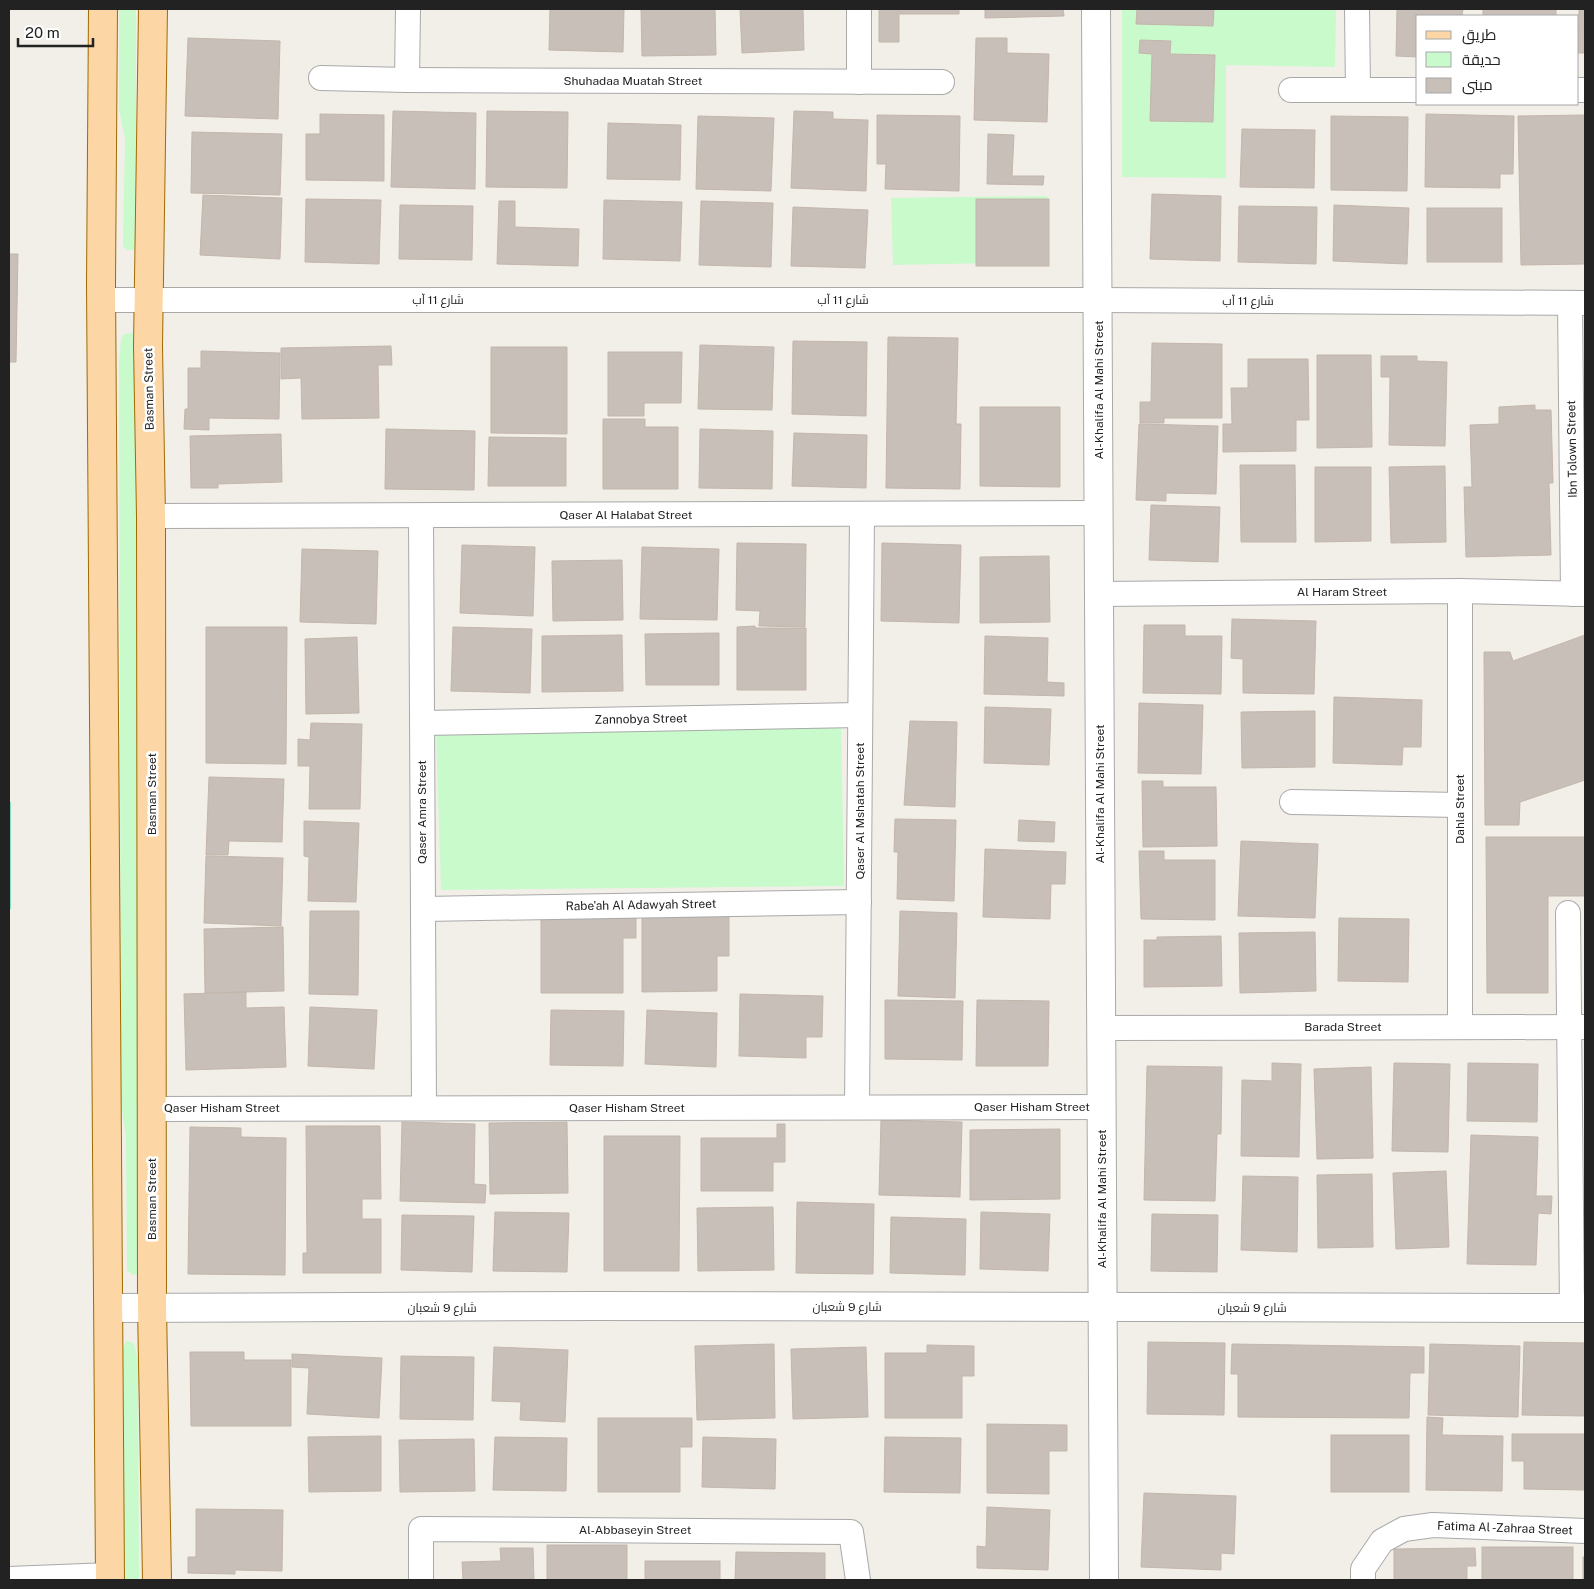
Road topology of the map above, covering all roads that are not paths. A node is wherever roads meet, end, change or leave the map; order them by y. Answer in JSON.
{"nodes":[{"id":1,"x":103,"y":9,"type":"edge"},
{"id":2,"x":153,"y":9,"type":"edge"},
{"id":3,"x":408,"y":9,"type":"edge"},
{"id":4,"x":859,"y":9,"type":"edge"},
{"id":5,"x":1096,"y":9,"type":"edge"},
{"id":6,"x":1357,"y":9,"type":"edge"},
{"id":7,"x":321,"y":78,"type":"dead end"},
{"id":8,"x":407,"y":80,"type":"junction"},
{"id":9,"x":859,"y":82,"type":"junction"},
{"id":10,"x":942,"y":82,"type":"dead end"},
{"id":11,"x":1291,"y":90,"type":"dead end"},
{"id":12,"x":1358,"y":90,"type":"junction"},
{"id":13,"x":1416,"y":90,"type":"edge"},
{"id":14,"x":102,"y":300,"type":"junction"},
{"id":15,"x":149,"y":300,"type":"junction"},
{"id":16,"x":1098,"y":300,"type":"junction"},
{"id":17,"x":1578,"y":303,"type":"edge"},
{"id":18,"x":862,"y":514,"type":"junction"},
{"id":19,"x":1100,"y":514,"type":"junction"},
{"id":20,"x":151,"y":516,"type":"junction"},
{"id":21,"x":421,"y":516,"type":"junction"},
{"id":22,"x":1460,"y":591,"type":"junction"},
{"id":23,"x":1099,"y":594,"type":"junction"},
{"id":24,"x":1579,"y":594,"type":"edge"},
{"id":25,"x":860,"y":715,"type":"junction"},
{"id":26,"x":422,"y":723,"type":"junction"},
{"id":27,"x":1292,"y":802,"type":"dead end"},
{"id":28,"x":1460,"y":805,"type":"junction"},
{"id":29,"x":859,"y":902,"type":"junction"},
{"id":30,"x":423,"y":908,"type":"junction"},
{"id":31,"x":1568,"y":914,"type":"dead end"},
{"id":32,"x":1460,"y":1027,"type":"junction"},
{"id":33,"x":1577,"y":1027,"type":"edge"},
{"id":34,"x":1101,"y":1028,"type":"junction"},
{"id":35,"x":1102,"y":1107,"type":"junction"},
{"id":36,"x":424,"y":1108,"type":"junction"},
{"id":37,"x":857,"y":1108,"type":"junction"},
{"id":38,"x":152,"y":1109,"type":"junction"},
{"id":39,"x":152,"y":1307,"type":"junction"},
{"id":40,"x":109,"y":1308,"type":"junction"},
{"id":41,"x":1102,"y":1308,"type":"junction"},
{"id":42,"x":1579,"y":1308,"type":"edge"},
{"id":43,"x":1585,"y":1531,"type":"edge"},
{"id":44,"x":110,"y":1578,"type":"edge"},
{"id":45,"x":9,"y":1579,"type":"edge"},
{"id":46,"x":157,"y":1580,"type":"edge"},
{"id":47,"x":421,"y":1580,"type":"edge"},
{"id":48,"x":858,"y":1580,"type":"edge"},
{"id":49,"x":1104,"y":1580,"type":"edge"},
{"id":50,"x":1363,"y":1580,"type":"edge"}],
"edges":[{"from":1,"to":14,"type":"main road"},
{"from":2,"to":15,"type":"main road","name":"Basman Street"},
{"from":3,"to":8,"type":"street"},
{"from":4,"to":9,"type":"street"},
{"from":5,"to":16,"type":"street","name":"Al-Khalifa Al Mahi Street"},
{"from":6,"to":12,"type":"street"},
{"from":7,"to":8,"type":"street","name":"Shuhadaa Muatah Street"},
{"from":8,"to":9,"type":"street","name":"Shuhadaa Muatah Street"},
{"from":9,"to":10,"type":"street","name":"Shuhadaa Muatah Street"},
{"from":11,"to":12,"type":"street"},
{"from":12,"to":13,"type":"street"},
{"from":14,"to":15,"type":"street","name":"شارع 11 آب"},
{"from":14,"to":40,"type":"main road"},
{"from":15,"to":16,"type":"street","name":"شارع 11 آب"},
{"from":15,"to":20,"type":"main road","name":"Basman Street"},
{"from":16,"to":17,"type":"street","name":"شارع 11 آب"},
{"from":16,"to":19,"type":"street","name":"Al-Khalifa Al Mahi Street"},
{"from":17,"to":24,"type":"street","name":"Ibn Tolown Street"},
{"from":18,"to":19,"type":"street","name":"Qaser Al Halabat Street"},
{"from":18,"to":21,"type":"street","name":"Qaser Al Halabat Street"},
{"from":18,"to":25,"type":"street","name":"Qaser Al Mshatah Street"},
{"from":19,"to":23,"type":"street","name":"Al-Khalifa Al Mahi Street"},
{"from":20,"to":21,"type":"street","name":"Qaser Al Halabat Street"},
{"from":20,"to":38,"type":"main road","name":"Basman Street"},
{"from":21,"to":26,"type":"street","name":"Qaser Amra Street"},
{"from":22,"to":23,"type":"street","name":"Al Haram Street"},
{"from":22,"to":24,"type":"street","name":"Al Haram Street"},
{"from":22,"to":28,"type":"street","name":"Dahla Street"},
{"from":23,"to":34,"type":"street","name":"Al-Khalifa Al Mahi Street"},
{"from":25,"to":26,"type":"street","name":"Zannobya Street"},
{"from":25,"to":29,"type":"street","name":"Qaser Al Mshatah Street"},
{"from":26,"to":30,"type":"street","name":"Qaser Amra Street"},
{"from":27,"to":28,"type":"street"},
{"from":28,"to":32,"type":"street","name":"Dahla Street"},
{"from":29,"to":30,"type":"street","name":"Rabe'ah Al Adawyah Street"},
{"from":29,"to":37,"type":"street","name":"Qaser Al Mshatah Street"},
{"from":30,"to":36,"type":"street","name":"Qaser Amra Street"},
{"from":31,"to":33,"type":"street"},
{"from":32,"to":33,"type":"street","name":"Barada Street"},
{"from":32,"to":34,"type":"street","name":"Barada Street"},
{"from":33,"to":42,"type":"street"},
{"from":34,"to":35,"type":"street","name":"Al-Khalifa Al Mahi Street"},
{"from":35,"to":37,"type":"street","name":"Qaser Hisham Street"},
{"from":35,"to":41,"type":"street","name":"Al-Khalifa Al Mahi Street"},
{"from":36,"to":37,"type":"street","name":"Qaser Hisham Street"},
{"from":36,"to":38,"type":"street","name":"Qaser Hisham Street"},
{"from":38,"to":39,"type":"main road","name":"Basman Street"},
{"from":39,"to":40,"type":"street","name":"شارع 9 شعبان"},
{"from":39,"to":41,"type":"street","name":"شارع 9 شعبان"},
{"from":39,"to":46,"type":"main road","name":"Basman Street"},
{"from":40,"to":44,"type":"main road"},
{"from":41,"to":42,"type":"street","name":"شارع 9 شعبان"},
{"from":41,"to":49,"type":"street","name":"Al-Khalifa Al Mahi Street"},
{"from":43,"to":50,"type":"street","name":"Fatima Al -Zahraa Street"},
{"from":44,"to":45,"type":"street"},
{"from":47,"to":48,"type":"street","name":"Al-Abbaseyin Street"}]}
